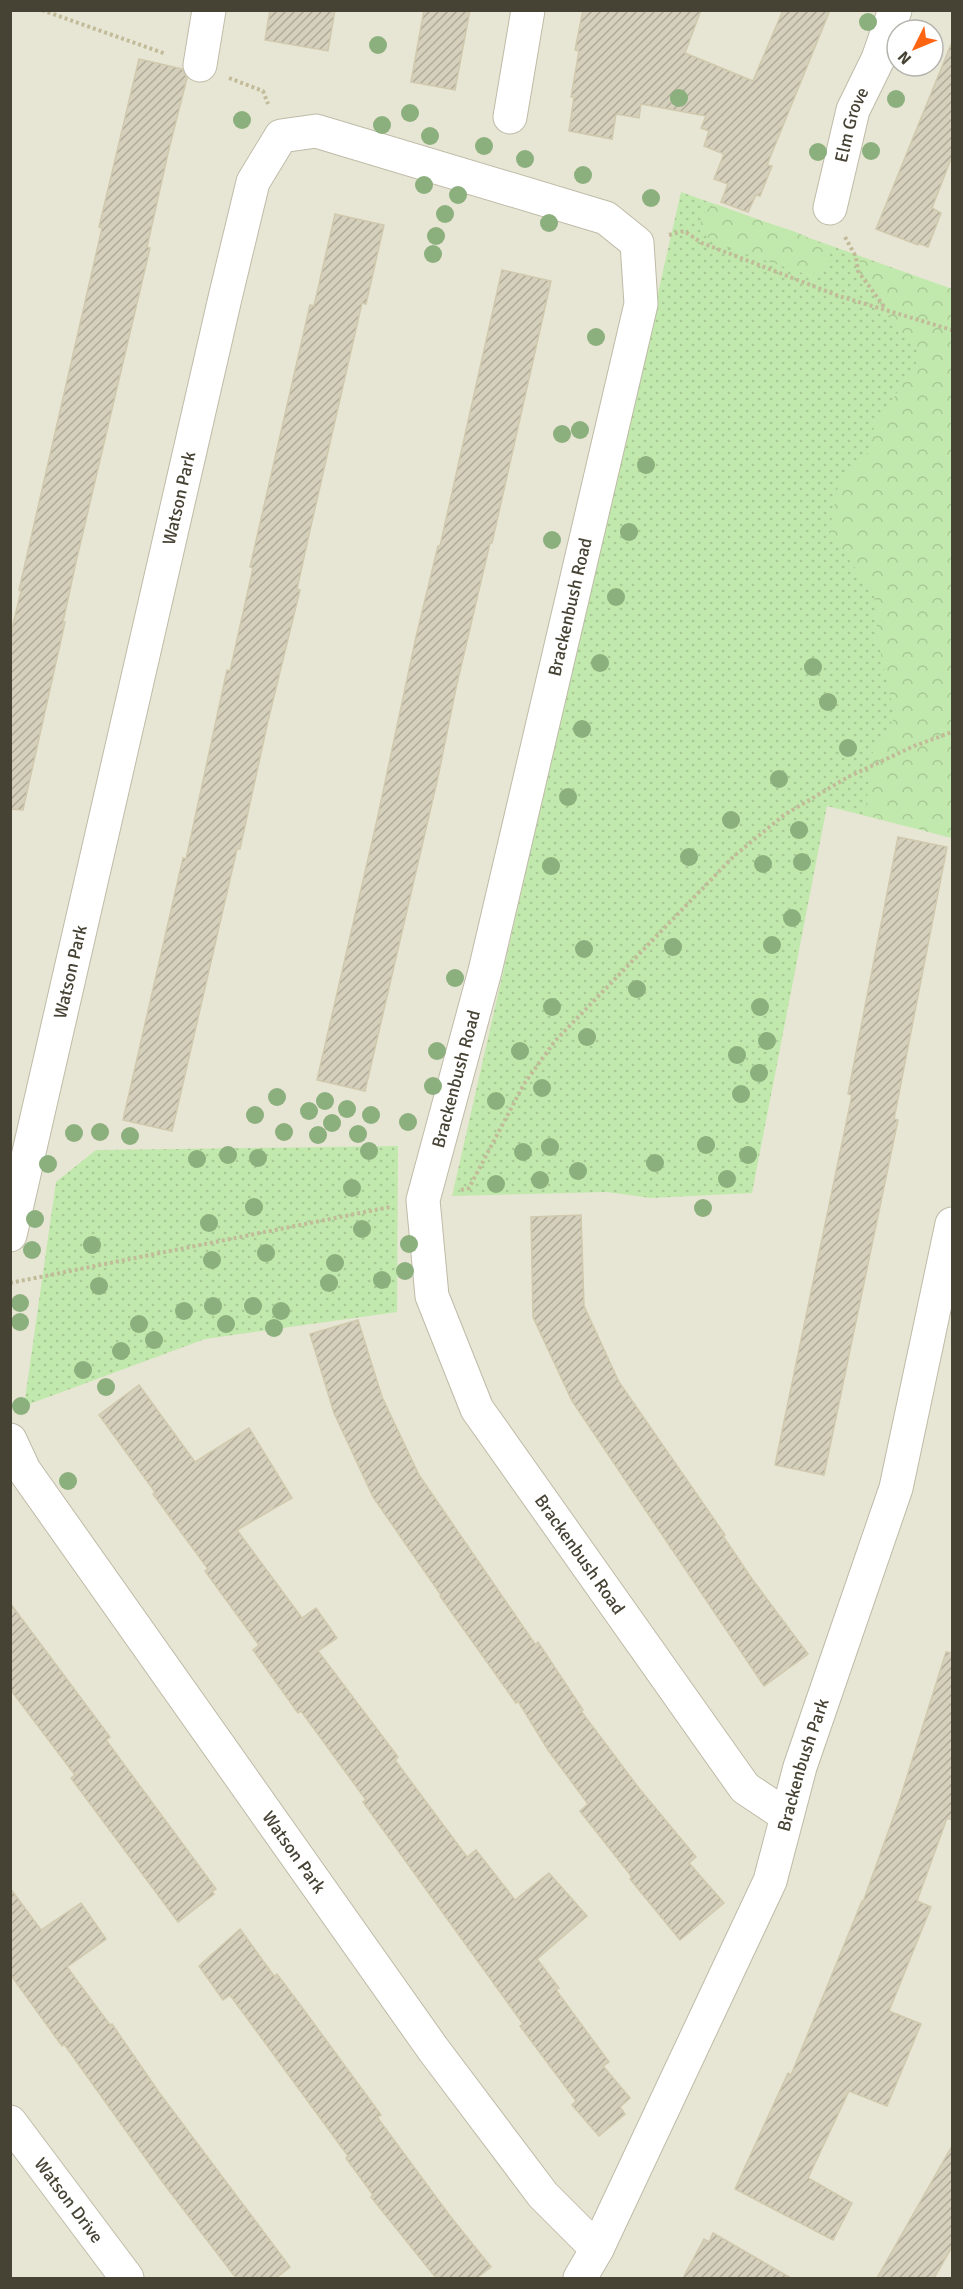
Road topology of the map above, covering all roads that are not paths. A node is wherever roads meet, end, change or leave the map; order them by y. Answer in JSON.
{"nodes":[{"id":1,"x":209,"y":10,"type":"edge"},
{"id":2,"x":528,"y":10,"type":"edge"},
{"id":3,"x":895,"y":10,"type":"edge"},
{"id":4,"x":200,"y":65,"type":"dead end"},
{"id":5,"x":510,"y":117,"type":"dead end"},
{"id":6,"x":830,"y":208,"type":"dead end"},
{"id":7,"x":637,"y":243,"type":"joint"},
{"id":8,"x":952,"y":1224,"type":"edge"},
{"id":9,"x":10,"y":1235,"type":"edge"},
{"id":10,"x":10,"y":1440,"type":"edge"},
{"id":11,"x":787,"y":1816,"type":"junction"},
{"id":12,"x":10,"y":2122,"type":"edge"},
{"id":13,"x":597,"y":2249,"type":"junction"},
{"id":14,"x":128,"y":2278,"type":"edge"},
{"id":15,"x":580,"y":2278,"type":"edge"}],
"edges":[{"from":1,"to":4,"type":"street"},
{"from":2,"to":5,"type":"street"},
{"from":3,"to":6,"type":"street","name":"Elm Grove"},
{"from":7,"to":9,"type":"street","name":"Watson Park"},
{"from":7,"to":11,"type":"street","name":"Brackenbush Road"},
{"from":8,"to":11,"type":"street","name":"Brackenbush Park"},
{"from":10,"to":13,"type":"street","name":"Watson Park"},
{"from":11,"to":13,"type":"street","name":"Brackenbush Park"},
{"from":12,"to":14,"type":"street","name":"Watson Drive"},
{"from":13,"to":15,"type":"street","name":"Brackenbush Park"}]}
